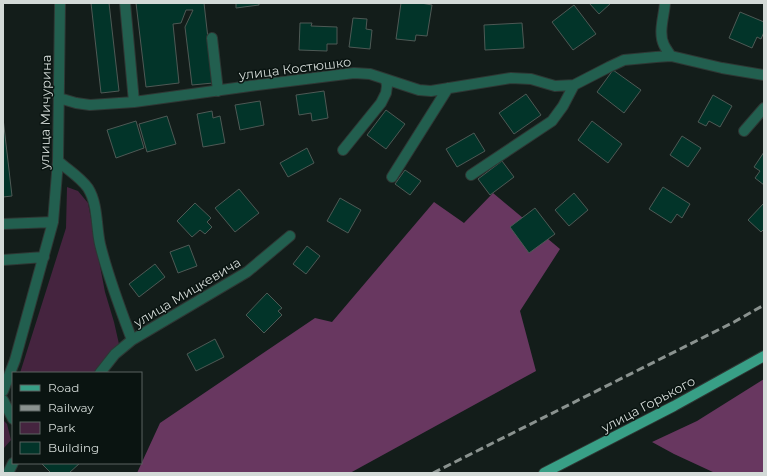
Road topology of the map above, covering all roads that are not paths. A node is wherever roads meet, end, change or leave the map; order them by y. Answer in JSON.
{"nodes":[{"id":1,"x":60,"y":3,"type":"edge"},
{"id":2,"x":125,"y":3,"type":"edge"},
{"id":3,"x":665,"y":3,"type":"edge"},
{"id":4,"x":212,"y":38,"type":"dead end"},
{"id":5,"x":671,"y":56,"type":"junction"},
{"id":6,"x":764,"y":75,"type":"edge"},
{"id":7,"x":386,"y":80,"type":"junction"},
{"id":8,"x":574,"y":85,"type":"junction"},
{"id":9,"x":448,"y":88,"type":"junction"},
{"id":10,"x":218,"y":91,"type":"junction"},
{"id":11,"x":59,"y":98,"type":"junction"},
{"id":12,"x":134,"y":102,"type":"junction"},
{"id":13,"x":764,"y":108,"type":"edge"},
{"id":14,"x":744,"y":131,"type":"dead end"},
{"id":15,"x":343,"y":150,"type":"dead end"},
{"id":16,"x":58,"y":161,"type":"junction"},
{"id":17,"x":471,"y":175,"type":"dead end"},
{"id":18,"x":392,"y":177,"type":"dead end"},
{"id":19,"x":53,"y":222,"type":"junction"},
{"id":20,"x":3,"y":224,"type":"edge"},
{"id":21,"x":290,"y":236,"type":"dead end"},
{"id":22,"x":44,"y":257,"type":"junction"},
{"id":23,"x":3,"y":260,"type":"edge"},
{"id":24,"x":132,"y":340,"type":"junction"},
{"id":25,"x":764,"y":356,"type":"edge"},
{"id":26,"x":101,"y":372,"type":"edge"},
{"id":27,"x":3,"y":391,"type":"edge"},
{"id":28,"x":3,"y":400,"type":"edge"},
{"id":29,"x":12,"y":417,"type":"edge"},
{"id":30,"x":12,"y":464,"type":"edge"},
{"id":31,"x":8,"y":473,"type":"edge"},
{"id":32,"x":544,"y":473,"type":"edge"}],
"edges":[{"from":1,"to":11,"type":"street","name":"улица Мичурина"},
{"from":2,"to":12,"type":"street"},
{"from":3,"to":5,"type":"street"},
{"from":4,"to":10,"type":"street"},
{"from":5,"to":6,"type":"street","name":"улица Костюшко"},
{"from":5,"to":8,"type":"street","name":"улица Костюшко"},
{"from":7,"to":9,"type":"street","name":"улица Костюшко"},
{"from":7,"to":10,"type":"street","name":"улица Костюшко"},
{"from":7,"to":15,"type":"street"},
{"from":8,"to":9,"type":"street","name":"улица Костюшко"},
{"from":8,"to":17,"type":"street"},
{"from":9,"to":18,"type":"street"},
{"from":10,"to":12,"type":"street","name":"улица Костюшко"},
{"from":11,"to":12,"type":"street","name":"улица Костюшко"},
{"from":11,"to":16,"type":"street","name":"улица Мичурина"},
{"from":13,"to":14,"type":"street"},
{"from":16,"to":19,"type":"street","name":"улица Мичурина"},
{"from":16,"to":24,"type":"street"},
{"from":19,"to":20,"type":"street"},
{"from":19,"to":22,"type":"street"},
{"from":21,"to":24,"type":"street","name":"улица Мицкевича"},
{"from":22,"to":23,"type":"street"},
{"from":22,"to":27,"type":"street"},
{"from":24,"to":26,"type":"street","name":"улица Мицкевича"},
{"from":25,"to":32,"type":"main road","name":"улица Горького"},
{"from":28,"to":29,"type":"street"},
{"from":30,"to":31,"type":"street"}]}
